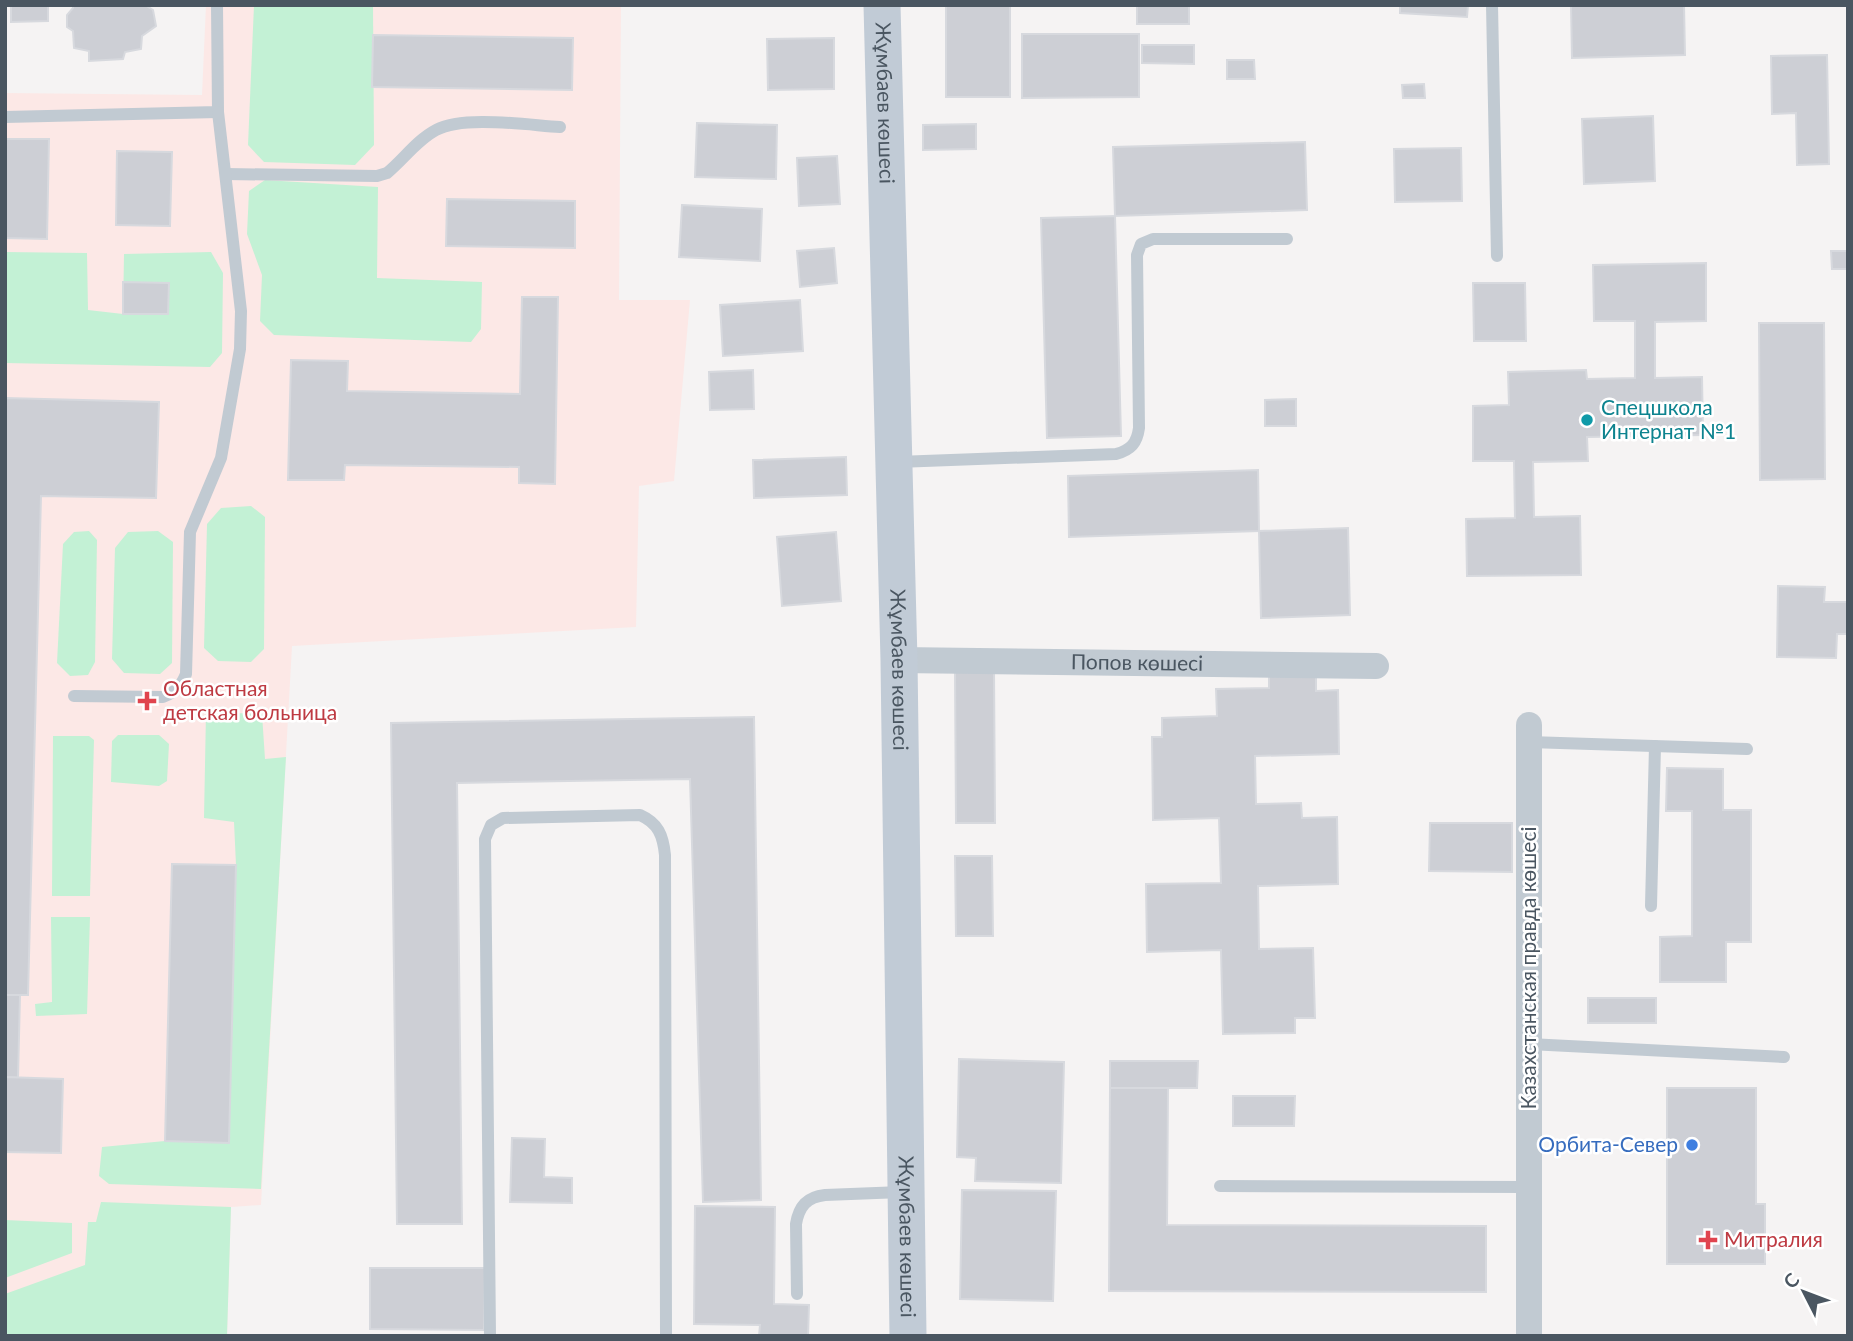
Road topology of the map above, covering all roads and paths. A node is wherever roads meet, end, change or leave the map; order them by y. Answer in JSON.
{"nodes":[{"id":1,"x":217,"y":5,"type":"edge"},
{"id":2,"x":882,"y":5,"type":"edge"},
{"id":3,"x":1492,"y":5,"type":"edge"},
{"id":4,"x":218,"y":112,"type":"junction"},
{"id":5,"x":5,"y":117,"type":"edge"},
{"id":6,"x":560,"y":127,"type":"dead end"},
{"id":7,"x":226,"y":174,"type":"junction"},
{"id":8,"x":1287,"y":239,"type":"dead end"},
{"id":9,"x":1497,"y":256,"type":"dead end"},
{"id":10,"x":894,"y":462,"type":"junction"},
{"id":11,"x":899,"y":660,"type":"junction"},
{"id":12,"x":1376,"y":666,"type":"dead end"},
{"id":13,"x":74,"y":696,"type":"dead end"},
{"id":14,"x":1529,"y":734,"type":"joint"},
{"id":15,"x":1655,"y":746,"type":"junction"},
{"id":16,"x":1747,"y":749,"type":"dead end"},
{"id":17,"x":1651,"y":906,"type":"dead end"},
{"id":18,"x":1529,"y":1044,"type":"junction"},
{"id":19,"x":1784,"y":1057,"type":"dead end"},
{"id":20,"x":1220,"y":1186,"type":"dead end"},
{"id":21,"x":1529,"y":1187,"type":"junction"},
{"id":22,"x":906,"y":1192,"type":"junction"},
{"id":23,"x":797,"y":1294,"type":"dead end"},
{"id":24,"x":490,"y":1336,"type":"edge"},
{"id":25,"x":666,"y":1336,"type":"edge"},
{"id":26,"x":908,"y":1336,"type":"edge"},
{"id":27,"x":1529,"y":1336,"type":"edge"}],
"edges":[{"from":1,"to":4,"type":"lane"},
{"from":2,"to":10,"type":"street","name":"Жұмбаев көшесі"},
{"from":3,"to":9,"type":"lane"},
{"from":4,"to":5,"type":"lane"},
{"from":4,"to":7,"type":"lane"},
{"from":6,"to":7,"type":"lane"},
{"from":7,"to":13,"type":"lane"},
{"from":8,"to":10,"type":"lane"},
{"from":10,"to":11,"type":"street","name":"Жұмбаев көшесі"},
{"from":11,"to":12,"type":"street","name":"Попов көшесі"},
{"from":11,"to":22,"type":"street","name":"Жұмбаев көшесі"},
{"from":14,"to":15,"type":"lane"},
{"from":14,"to":18,"type":"street","name":"Казахстанская правда көшесі"},
{"from":15,"to":16,"type":"lane"},
{"from":15,"to":17,"type":"lane"},
{"from":18,"to":19,"type":"lane"},
{"from":18,"to":21,"type":"street","name":"Казахстанская правда көшесі"},
{"from":20,"to":21,"type":"lane"},
{"from":21,"to":27,"type":"street","name":"Казахстанская правда көшесі"},
{"from":22,"to":23,"type":"lane"},
{"from":22,"to":26,"type":"street","name":"Жұмбаев көшесі"},
{"from":24,"to":25,"type":"lane"}]}
